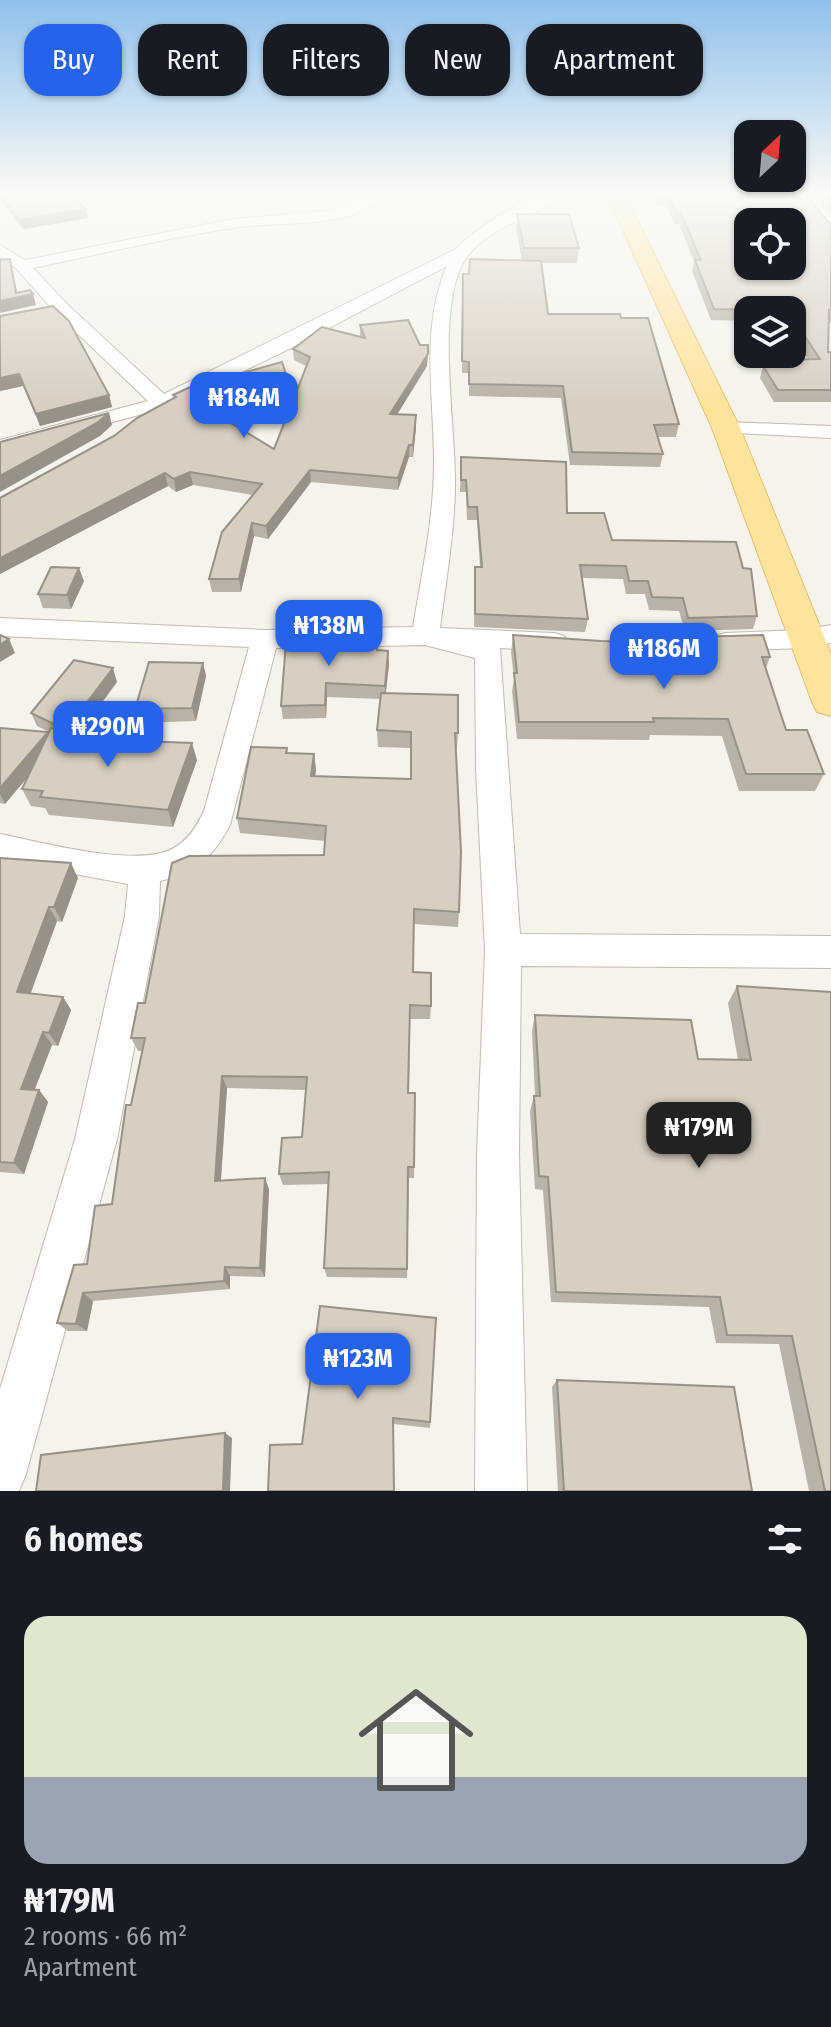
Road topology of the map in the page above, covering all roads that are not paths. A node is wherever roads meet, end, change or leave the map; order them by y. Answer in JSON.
{"nodes":[{"id":1,"x":22,"y":265,"type":"edge"},
{"id":2,"x":438,"y":265,"type":"edge"},
{"id":3,"x":456,"y":265,"type":"edge"},
{"id":4,"x":649,"y":265,"type":"edge"},
{"id":5,"x":154,"y":406,"type":"junction"},
{"id":6,"x":726,"y":428,"type":"junction"},
{"id":7,"x":831,"y":432,"type":"edge"},
{"id":8,"x":109,"y":442,"type":"edge"},
{"id":9,"x":0,"y":446,"type":"edge"},
{"id":10,"x":0,"y":627,"type":"edge"},
{"id":11,"x":425,"y":636,"type":"junction"},
{"id":12,"x":818,"y":637,"type":"edge"},
{"id":13,"x":265,"y":639,"type":"junction"},
{"id":14,"x":699,"y":642,"type":"edge"},
{"id":15,"x":577,"y":644,"type":"edge"},
{"id":16,"x":831,"y":702,"type":"edge"},
{"id":17,"x":0,"y":847,"type":"edge"},
{"id":18,"x":138,"y":870,"type":"junction"},
{"id":19,"x":503,"y":950,"type":"junction"},
{"id":20,"x":831,"y":952,"type":"edge"},
{"id":21,"x":0,"y":1474,"type":"edge"},
{"id":22,"x":501,"y":1491,"type":"edge"}],
"edges":[{"from":1,"to":5,"type":"street"},
{"from":2,"to":5,"type":"street"},
{"from":3,"to":11,"type":"street"},
{"from":4,"to":6,"type":"main road"},
{"from":5,"to":8,"type":"street"},
{"from":5,"to":9,"type":"street"},
{"from":6,"to":7,"type":"street"},
{"from":6,"to":12,"type":"main road"},
{"from":10,"to":13,"type":"street"},
{"from":11,"to":13,"type":"street"},
{"from":11,"to":15,"type":"street"},
{"from":11,"to":19,"type":"street"},
{"from":12,"to":14,"type":"street"},
{"from":12,"to":16,"type":"main road"},
{"from":13,"to":18,"type":"street"},
{"from":17,"to":18,"type":"street"},
{"from":18,"to":21,"type":"street"},
{"from":19,"to":20,"type":"street"},
{"from":19,"to":22,"type":"street"}]}
